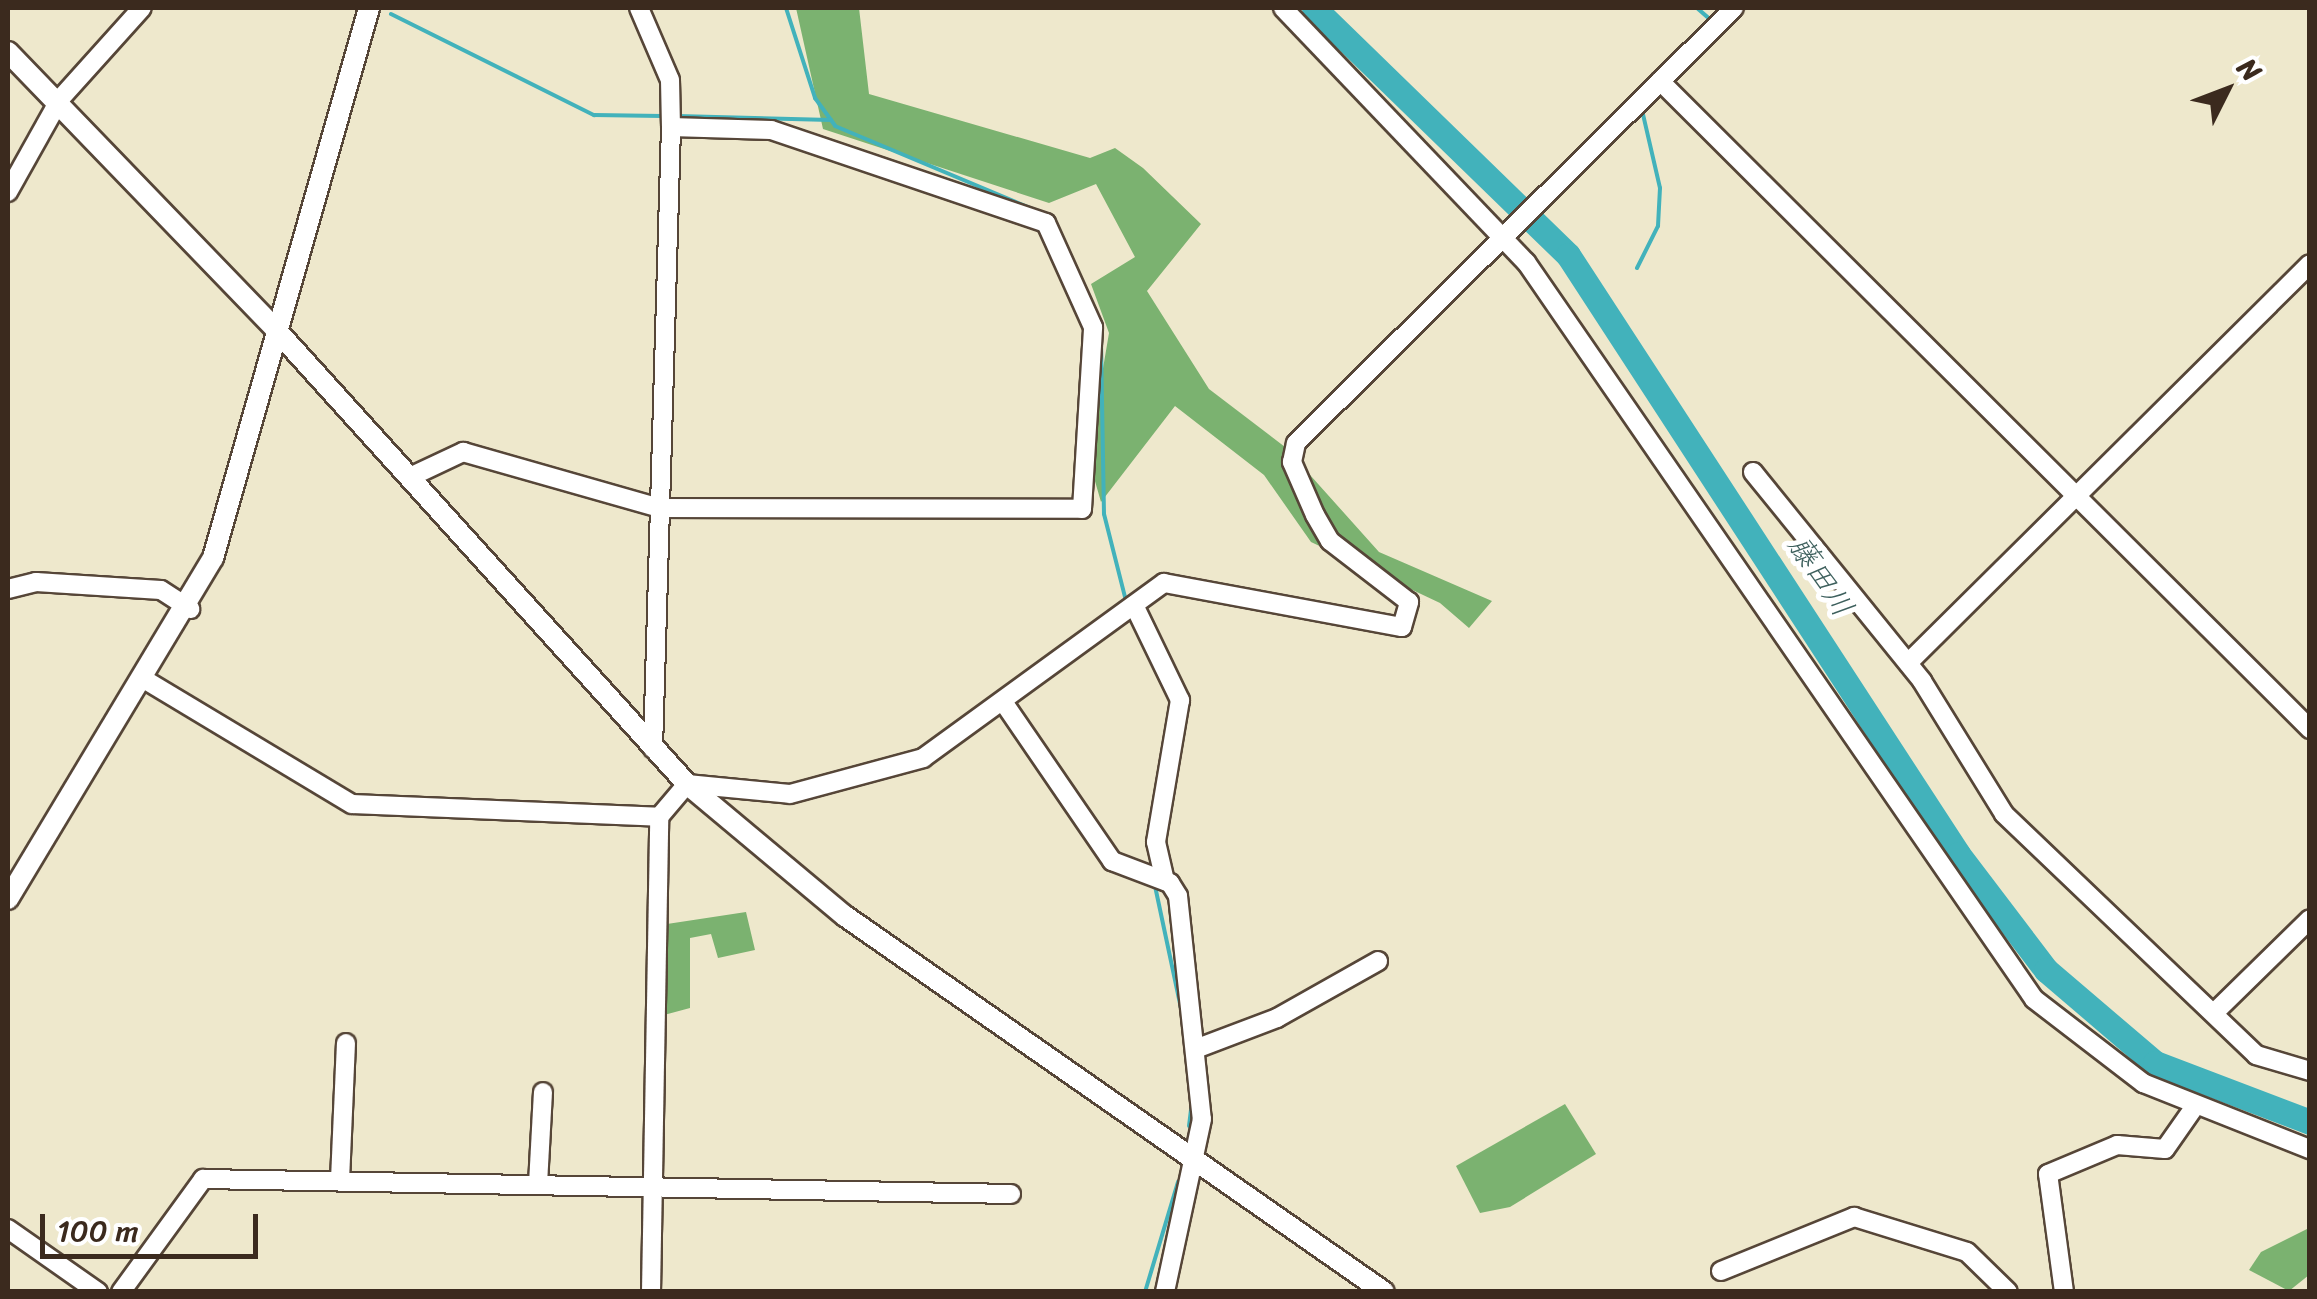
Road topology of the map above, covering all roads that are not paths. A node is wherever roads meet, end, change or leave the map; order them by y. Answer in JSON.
{"nodes":[{"id":1,"x":142,"y":8,"type":"edge"},
{"id":2,"x":369,"y":8,"type":"edge"},
{"id":3,"x":640,"y":8,"type":"edge"},
{"id":4,"x":1283,"y":8,"type":"edge"},
{"id":5,"x":1734,"y":8,"type":"edge"},
{"id":6,"x":8,"y":52,"type":"edge"},
{"id":7,"x":1660,"y":81,"type":"junction"},
{"id":8,"x":60,"y":99,"type":"junction"},
{"id":9,"x":671,"y":128,"type":"junction"},
{"id":10,"x":8,"y":192,"type":"edge"},
{"id":11,"x":1500,"y":239,"type":"junction"},
{"id":12,"x":2310,"y":264,"type":"edge"},
{"id":13,"x":278,"y":332,"type":"junction"},
{"id":14,"x":1753,"y":472,"type":"dead end"},
{"id":15,"x":410,"y":477,"type":"junction"},
{"id":16,"x":2076,"y":495,"type":"junction"},
{"id":17,"x":660,"y":508,"type":"junction"},
{"id":18,"x":8,"y":589,"type":"edge"},
{"id":19,"x":1134,"y":605,"type":"junction"},
{"id":20,"x":190,"y":609,"type":"junction"},
{"id":21,"x":1908,"y":663,"type":"junction"},
{"id":22,"x":147,"y":681,"type":"junction"},
{"id":23,"x":1006,"y":706,"type":"junction"},
{"id":24,"x":2310,"y":729,"type":"edge"},
{"id":25,"x":653,"y":748,"type":"junction"},
{"id":26,"x":687,"y":784,"type":"junction"},
{"id":27,"x":658,"y":816,"type":"junction"},
{"id":28,"x":1165,"y":881,"type":"junction"},
{"id":29,"x":8,"y":899,"type":"edge"},
{"id":30,"x":2310,"y":918,"type":"edge"},
{"id":31,"x":1378,"y":961,"type":"dead end"},
{"id":32,"x":2214,"y":1013,"type":"junction"},
{"id":33,"x":346,"y":1043,"type":"dead end"},
{"id":34,"x":1198,"y":1048,"type":"junction"},
{"id":35,"x":2310,"y":1071,"type":"edge"},
{"id":36,"x":543,"y":1092,"type":"dead end"},
{"id":37,"x":2193,"y":1109,"type":"junction"},
{"id":38,"x":2310,"y":1149,"type":"edge"},
{"id":39,"x":1197,"y":1160,"type":"junction"},
{"id":40,"x":340,"y":1180,"type":"junction"},
{"id":41,"x":538,"y":1184,"type":"junction"},
{"id":42,"x":655,"y":1187,"type":"junction"},
{"id":43,"x":1011,"y":1194,"type":"dead end"},
{"id":44,"x":8,"y":1229,"type":"edge"},
{"id":45,"x":1721,"y":1271,"type":"dead end"},
{"id":46,"x":98,"y":1292,"type":"edge"},
{"id":47,"x":121,"y":1292,"type":"edge"},
{"id":48,"x":651,"y":1292,"type":"edge"},
{"id":49,"x":1165,"y":1292,"type":"edge"},
{"id":50,"x":1384,"y":1292,"type":"edge"},
{"id":51,"x":2008,"y":1292,"type":"edge"},
{"id":52,"x":2064,"y":1292,"type":"edge"}],
"edges":[{"from":1,"to":8,"type":"street"},
{"from":2,"to":13,"type":"street"},
{"from":3,"to":9,"type":"street"},
{"from":4,"to":11,"type":"street"},
{"from":5,"to":7,"type":"street"},
{"from":6,"to":8,"type":"street"},
{"from":7,"to":11,"type":"street"},
{"from":7,"to":16,"type":"street"},
{"from":8,"to":10,"type":"street"},
{"from":8,"to":13,"type":"street"},
{"from":9,"to":17,"type":"street"},
{"from":9,"to":17,"type":"street"},
{"from":11,"to":19,"type":"street"},
{"from":11,"to":37,"type":"street"},
{"from":12,"to":16,"type":"street"},
{"from":13,"to":15,"type":"street"},
{"from":13,"to":20,"type":"street"},
{"from":14,"to":21,"type":"street"},
{"from":15,"to":17,"type":"street"},
{"from":15,"to":25,"type":"street"},
{"from":16,"to":21,"type":"street"},
{"from":16,"to":24,"type":"street"},
{"from":17,"to":25,"type":"street"},
{"from":18,"to":20,"type":"street"},
{"from":19,"to":23,"type":"street"},
{"from":19,"to":28,"type":"street"},
{"from":20,"to":22,"type":"street"},
{"from":21,"to":32,"type":"street"},
{"from":22,"to":27,"type":"street"},
{"from":22,"to":29,"type":"street"},
{"from":23,"to":26,"type":"street"},
{"from":23,"to":28,"type":"street"},
{"from":25,"to":26,"type":"street"},
{"from":26,"to":27,"type":"street"},
{"from":26,"to":39,"type":"street"},
{"from":27,"to":42,"type":"street"},
{"from":28,"to":34,"type":"street"},
{"from":30,"to":32,"type":"street"},
{"from":31,"to":34,"type":"street"},
{"from":32,"to":35,"type":"street"},
{"from":33,"to":40,"type":"street"},
{"from":34,"to":39,"type":"street"},
{"from":36,"to":41,"type":"street"},
{"from":37,"to":38,"type":"street"},
{"from":37,"to":52,"type":"street"},
{"from":39,"to":49,"type":"street"},
{"from":39,"to":50,"type":"street"},
{"from":40,"to":41,"type":"street"},
{"from":40,"to":47,"type":"street"},
{"from":41,"to":42,"type":"street"},
{"from":42,"to":43,"type":"street"},
{"from":42,"to":48,"type":"street"},
{"from":44,"to":46,"type":"street"},
{"from":45,"to":51,"type":"street"}]}
